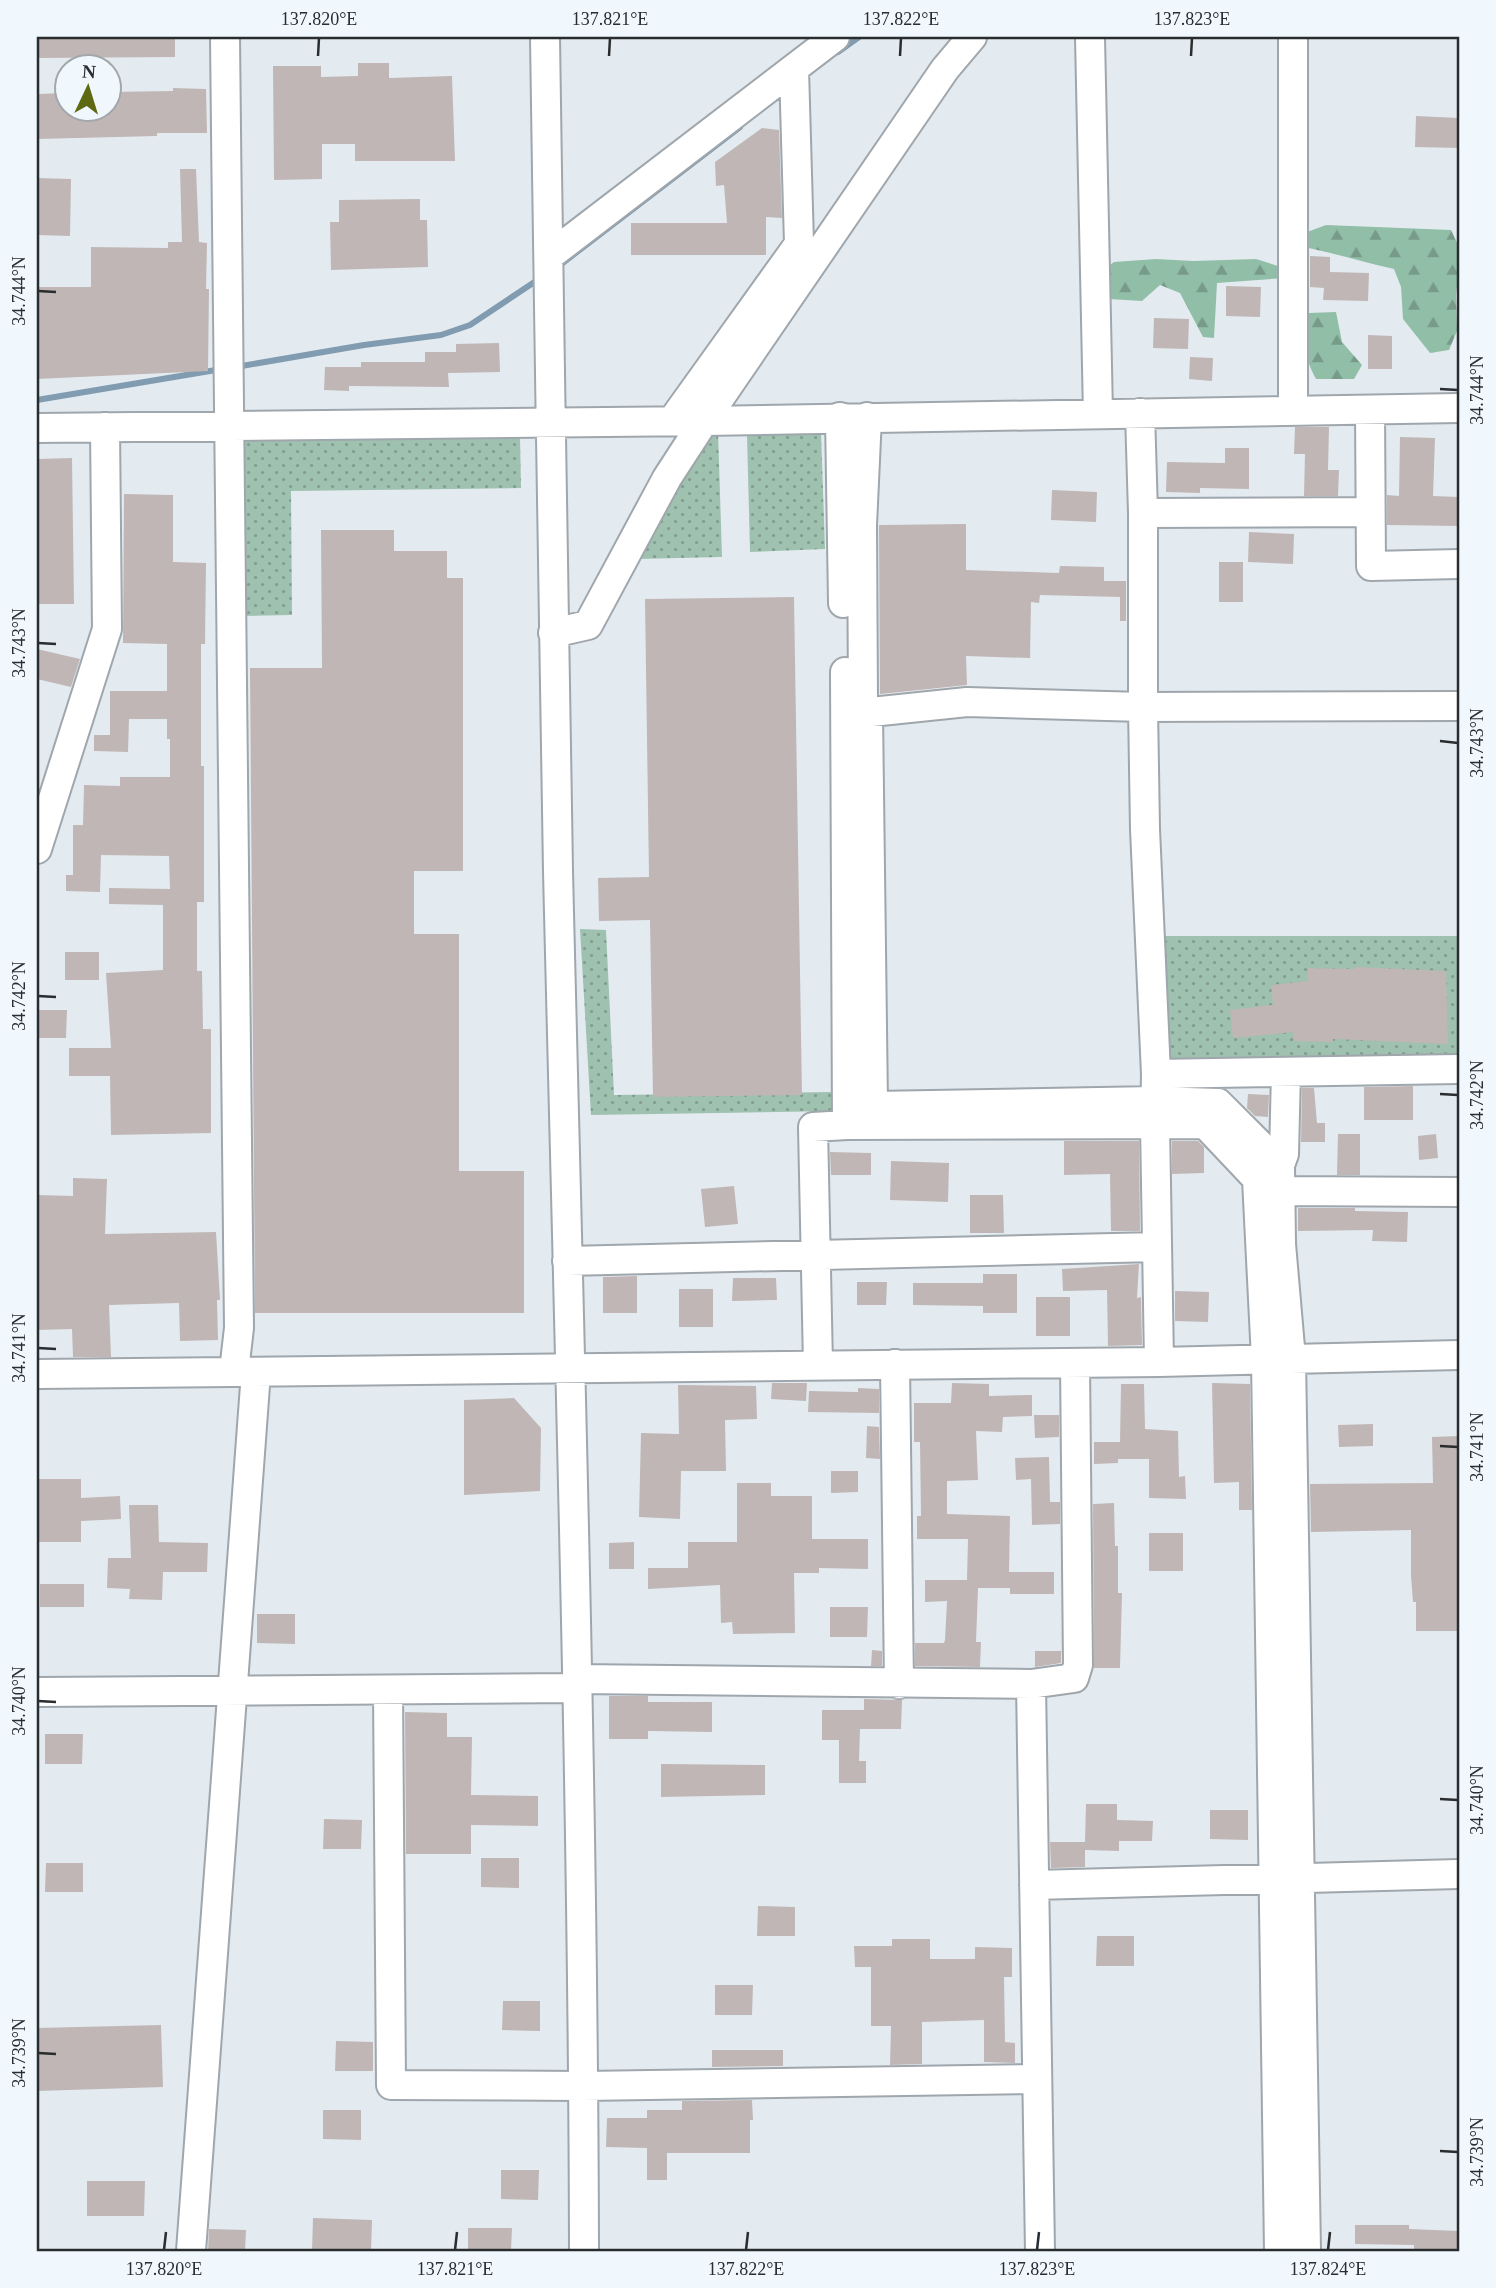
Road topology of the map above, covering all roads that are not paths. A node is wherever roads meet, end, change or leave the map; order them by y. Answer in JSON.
{"nodes":[{"id":1,"x":225,"y":37,"type":"edge"},
{"id":2,"x":545,"y":37,"type":"edge"},
{"id":3,"x":835,"y":37,"type":"edge"},
{"id":4,"x":972,"y":37,"type":"edge"},
{"id":5,"x":1090,"y":37,"type":"edge"},
{"id":6,"x":1293,"y":37,"type":"edge"},
{"id":7,"x":794,"y":69,"type":"junction"},
{"id":8,"x":549,"y":256,"type":"junction"},
{"id":9,"x":1459,"y":408,"type":"edge"},
{"id":10,"x":1370,"y":410,"type":"junction"},
{"id":11,"x":1293,"y":411,"type":"junction"},
{"id":12,"x":1140,"y":413,"type":"junction"},
{"id":13,"x":1098,"y":414,"type":"junction"},
{"id":14,"x":853,"y":417,"type":"junction"},
{"id":15,"x":552,"y":421,"type":"junction"},
{"id":16,"x":672,"y":421,"type":"junction"},
{"id":17,"x":704,"y":421,"type":"junction"},
{"id":18,"x":105,"y":427,"type":"junction"},
{"id":19,"x":37,"y":428,"type":"edge"},
{"id":20,"x":228,"y":428,"type":"junction"},
{"id":21,"x":1370,"y":512,"type":"junction"},
{"id":22,"x":1143,"y":513,"type":"junction"},
{"id":23,"x":1459,"y":565,"type":"edge"},
{"id":24,"x":553,"y":633,"type":"junction"},
{"id":25,"x":1459,"y":706,"type":"edge"},
{"id":26,"x":1143,"y":708,"type":"junction"},
{"id":27,"x":857,"y":714,"type":"junction"},
{"id":28,"x":37,"y":849,"type":"edge"},
{"id":29,"x":1459,"y":1069,"type":"edge"},
{"id":30,"x":1286,"y":1072,"type":"junction"},
{"id":31,"x":1155,"y":1100,"type":"junction"},
{"id":32,"x":847,"y":1125,"type":"junction"},
{"id":33,"x":1280,"y":1178,"type":"junction"},
{"id":34,"x":1459,"y":1192,"type":"edge"},
{"id":35,"x":1157,"y":1247,"type":"junction"},
{"id":36,"x":815,"y":1255,"type":"junction"},
{"id":37,"x":567,"y":1261,"type":"junction"},
{"id":38,"x":1459,"y":1355,"type":"edge"},
{"id":39,"x":1279,"y":1359,"type":"junction"},
{"id":40,"x":1159,"y":1362,"type":"junction"},
{"id":41,"x":1075,"y":1363,"type":"junction"},
{"id":42,"x":895,"y":1364,"type":"junction"},
{"id":43,"x":818,"y":1365,"type":"junction"},
{"id":44,"x":569,"y":1369,"type":"junction"},
{"id":45,"x":245,"y":1372,"type":"junction"},
{"id":46,"x":37,"y":1374,"type":"edge"},
{"id":47,"x":577,"y":1683,"type":"junction"},
{"id":48,"x":899,"y":1684,"type":"junction"},
{"id":49,"x":1031,"y":1684,"type":"junction"},
{"id":50,"x":232,"y":1689,"type":"junction"},
{"id":51,"x":388,"y":1690,"type":"junction"},
{"id":52,"x":37,"y":1692,"type":"edge"},
{"id":53,"x":1459,"y":1874,"type":"edge"},
{"id":54,"x":1287,"y":1878,"type":"junction"},
{"id":55,"x":1034,"y":1885,"type":"junction"},
{"id":56,"x":1036,"y":2079,"type":"junction"},
{"id":57,"x":583,"y":2086,"type":"junction"},
{"id":58,"x":191,"y":2251,"type":"edge"},
{"id":59,"x":584,"y":2251,"type":"edge"},
{"id":60,"x":1040,"y":2251,"type":"edge"},
{"id":61,"x":1279,"y":2251,"type":"edge"},
{"id":62,"x":1306,"y":2251,"type":"edge"}],
"edges":[{"from":1,"to":20,"type":"street"},
{"from":2,"to":8,"type":"street"},
{"from":3,"to":7,"type":"street"},
{"from":4,"to":17,"type":"street"},
{"from":5,"to":13,"type":"street"},
{"from":6,"to":11,"type":"street"},
{"from":7,"to":8,"type":"street"},
{"from":7,"to":16,"type":"street"},
{"from":8,"to":15,"type":"street"},
{"from":9,"to":10,"type":"street"},
{"from":10,"to":11,"type":"street"},
{"from":10,"to":21,"type":"street"},
{"from":11,"to":12,"type":"street"},
{"from":12,"to":13,"type":"street"},
{"from":12,"to":22,"type":"street"},
{"from":13,"to":14,"type":"street"},
{"from":14,"to":17,"type":"street"},
{"from":14,"to":27,"type":"street"},
{"from":15,"to":16,"type":"street"},
{"from":15,"to":20,"type":"street"},
{"from":15,"to":24,"type":"street"},
{"from":16,"to":17,"type":"street"},
{"from":17,"to":24,"type":"street"},
{"from":18,"to":19,"type":"street"},
{"from":18,"to":20,"type":"street"},
{"from":18,"to":28,"type":"street"},
{"from":20,"to":45,"type":"street"},
{"from":21,"to":22,"type":"street"},
{"from":21,"to":23,"type":"street"},
{"from":22,"to":26,"type":"street"},
{"from":24,"to":37,"type":"street"},
{"from":25,"to":26,"type":"street"},
{"from":26,"to":27,"type":"street"},
{"from":26,"to":31,"type":"street"},
{"from":27,"to":31,"type":"street"},
{"from":27,"to":32,"type":"street"},
{"from":29,"to":30,"type":"street"},
{"from":30,"to":31,"type":"street"},
{"from":30,"to":33,"type":"street"},
{"from":31,"to":32,"type":"street"},
{"from":31,"to":33,"type":"street"},
{"from":31,"to":35,"type":"street"},
{"from":31,"to":39,"type":"street"},
{"from":32,"to":36,"type":"street"},
{"from":33,"to":34,"type":"street"},
{"from":33,"to":39,"type":"street"},
{"from":35,"to":36,"type":"street"},
{"from":35,"to":40,"type":"street"},
{"from":36,"to":37,"type":"street"},
{"from":36,"to":43,"type":"street"},
{"from":37,"to":44,"type":"street"},
{"from":38,"to":39,"type":"street"},
{"from":39,"to":40,"type":"street"},
{"from":39,"to":54,"type":"street"},
{"from":40,"to":41,"type":"street"},
{"from":41,"to":42,"type":"street"},
{"from":41,"to":49,"type":"street"},
{"from":42,"to":43,"type":"street"},
{"from":42,"to":48,"type":"street"},
{"from":43,"to":44,"type":"street"},
{"from":44,"to":45,"type":"street"},
{"from":44,"to":47,"type":"street"},
{"from":45,"to":46,"type":"street"},
{"from":45,"to":50,"type":"street"},
{"from":47,"to":48,"type":"street"},
{"from":47,"to":51,"type":"street"},
{"from":47,"to":57,"type":"street"},
{"from":48,"to":49,"type":"street"},
{"from":49,"to":55,"type":"street"},
{"from":50,"to":51,"type":"street"},
{"from":50,"to":52,"type":"street"},
{"from":50,"to":58,"type":"street"},
{"from":51,"to":57,"type":"street"},
{"from":53,"to":54,"type":"street"},
{"from":54,"to":55,"type":"street"},
{"from":54,"to":61,"type":"street"},
{"from":54,"to":62,"type":"street"},
{"from":55,"to":56,"type":"street"},
{"from":56,"to":57,"type":"street"},
{"from":56,"to":60,"type":"street"},
{"from":57,"to":59,"type":"street"}]}
